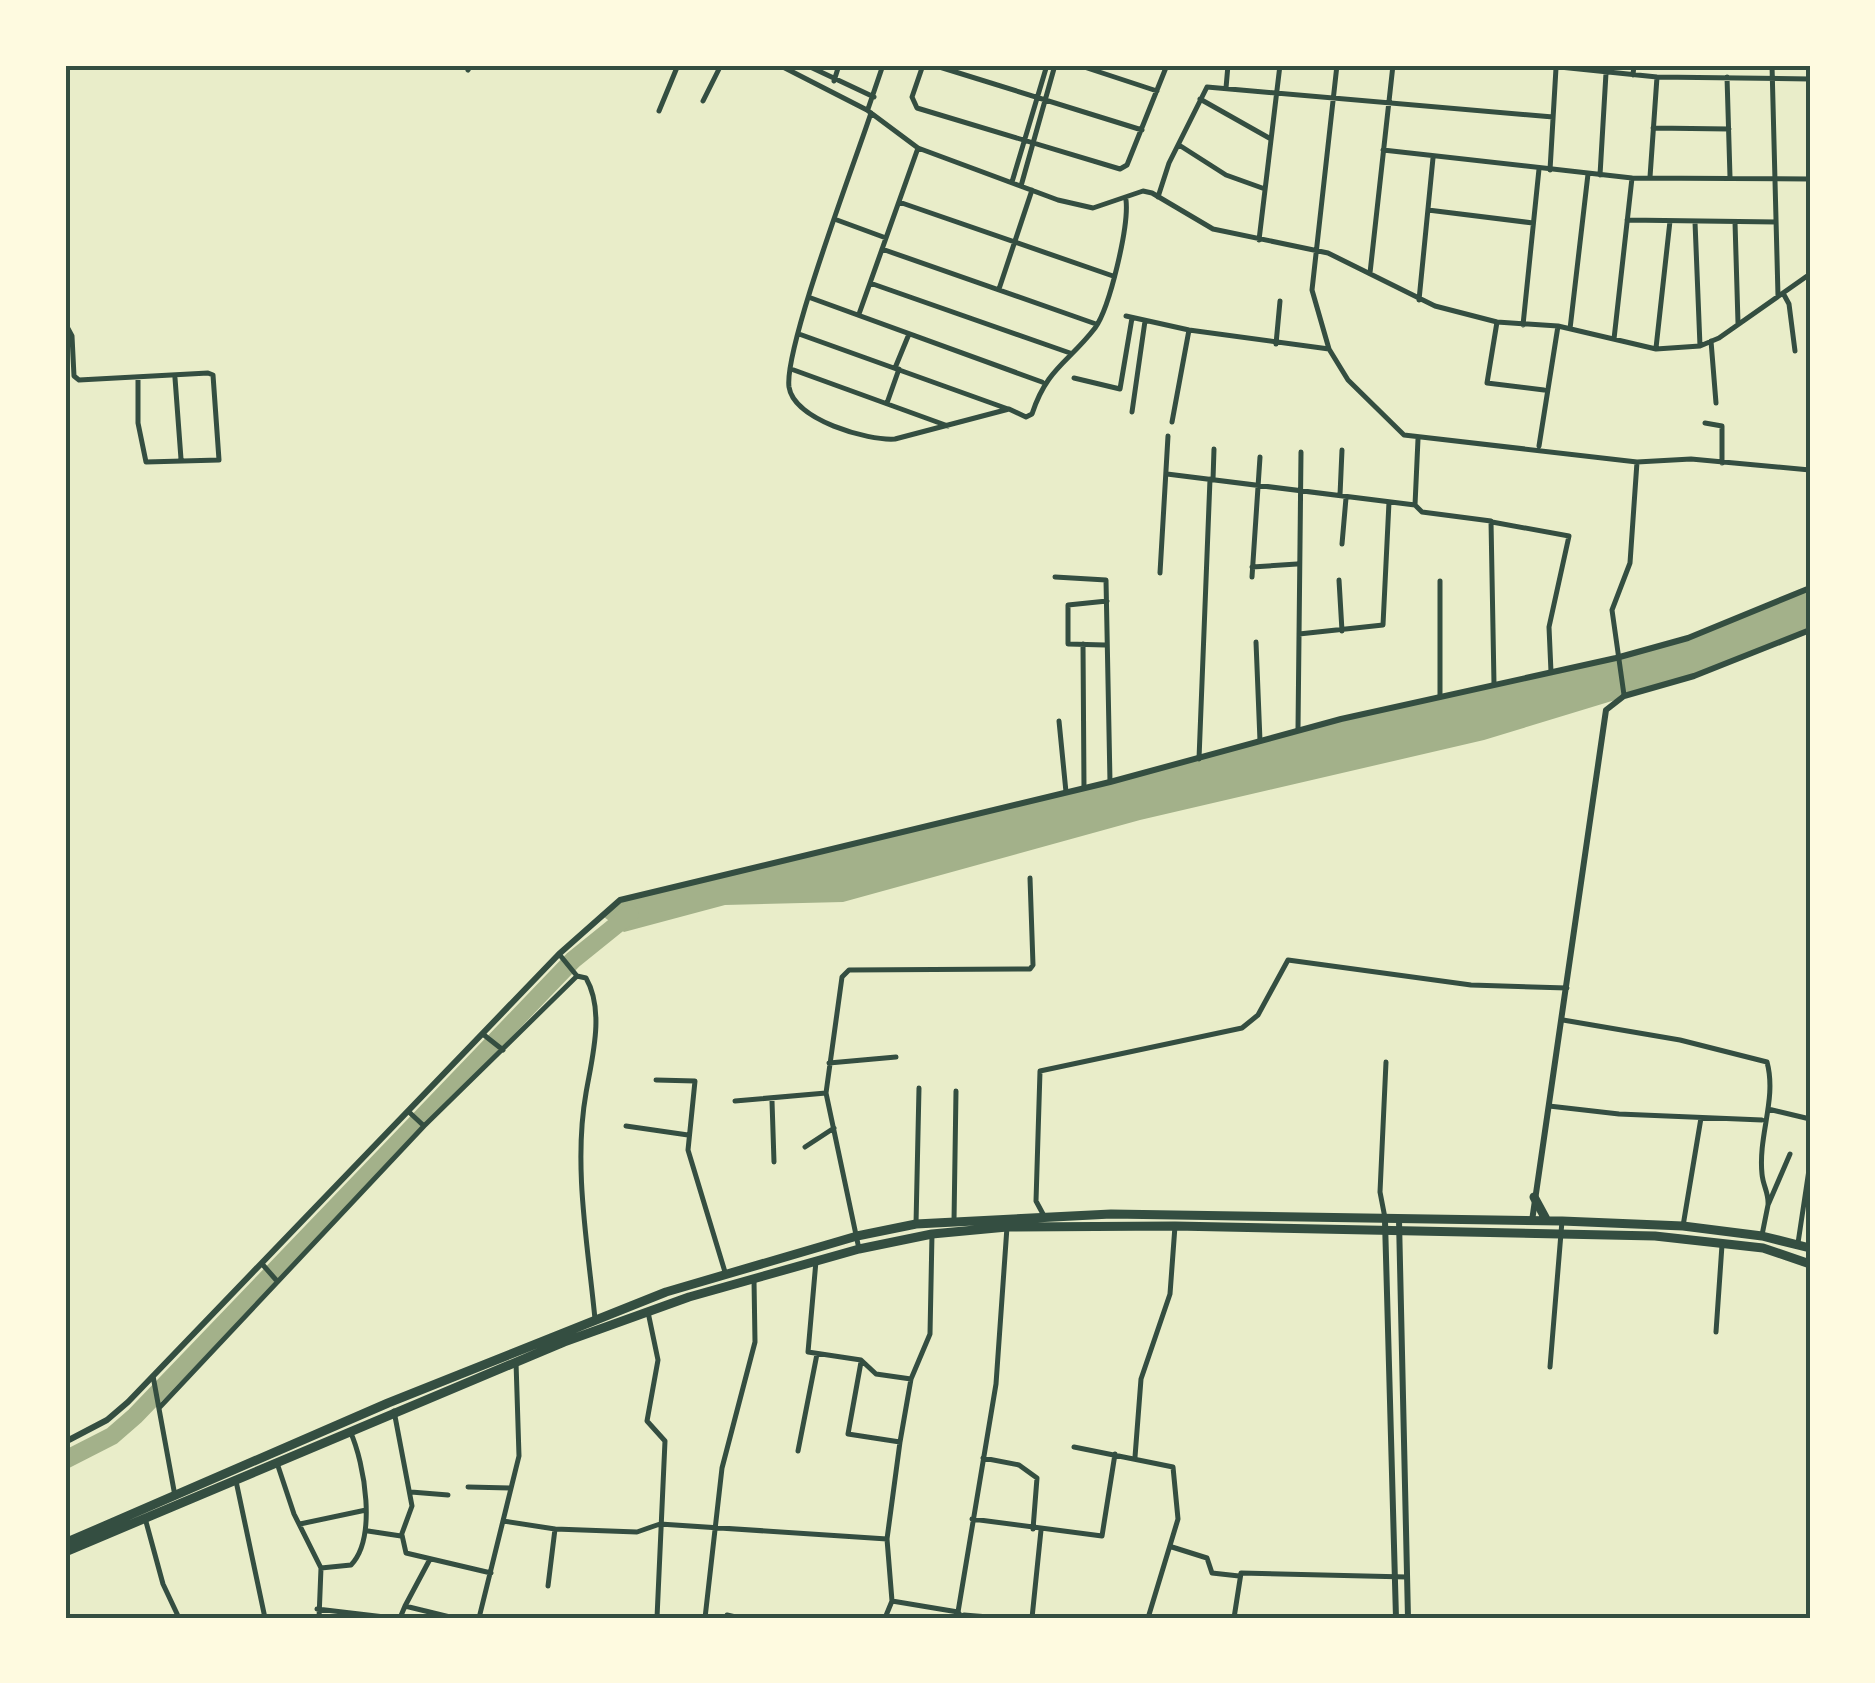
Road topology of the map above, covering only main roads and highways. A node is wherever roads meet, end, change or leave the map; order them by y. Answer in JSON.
{"nodes":[{"id":1,"x":1175,"y":1220,"type":"junction"},
{"id":2,"x":1527,"y":1221,"type":"junction"},
{"id":3,"x":1548,"y":1221,"type":"junction"},
{"id":4,"x":1399,"y":1225,"type":"junction"},
{"id":5,"x":1810,"y":1248,"type":"edge"},
{"id":6,"x":1810,"y":1264,"type":"edge"},
{"id":7,"x":288,"y":1452,"type":"junction"},
{"id":8,"x":144,"y":1514,"type":"junction"},
{"id":9,"x":65,"y":1543,"type":"edge"},
{"id":10,"x":65,"y":1552,"type":"edge"}],
"edges":[{"from":1,"to":4,"type":"highway"},
{"from":1,"to":7,"type":"highway"},
{"from":1,"to":7,"type":"highway"},
{"from":2,"to":3,"type":"highway"},
{"from":2,"to":3,"type":"highway"},
{"from":2,"to":4,"type":"highway"},
{"from":3,"to":5,"type":"highway"},
{"from":4,"to":6,"type":"highway"},
{"from":7,"to":8,"type":"highway"},
{"from":7,"to":8,"type":"highway"},
{"from":8,"to":9,"type":"highway"},
{"from":8,"to":10,"type":"highway"}]}
